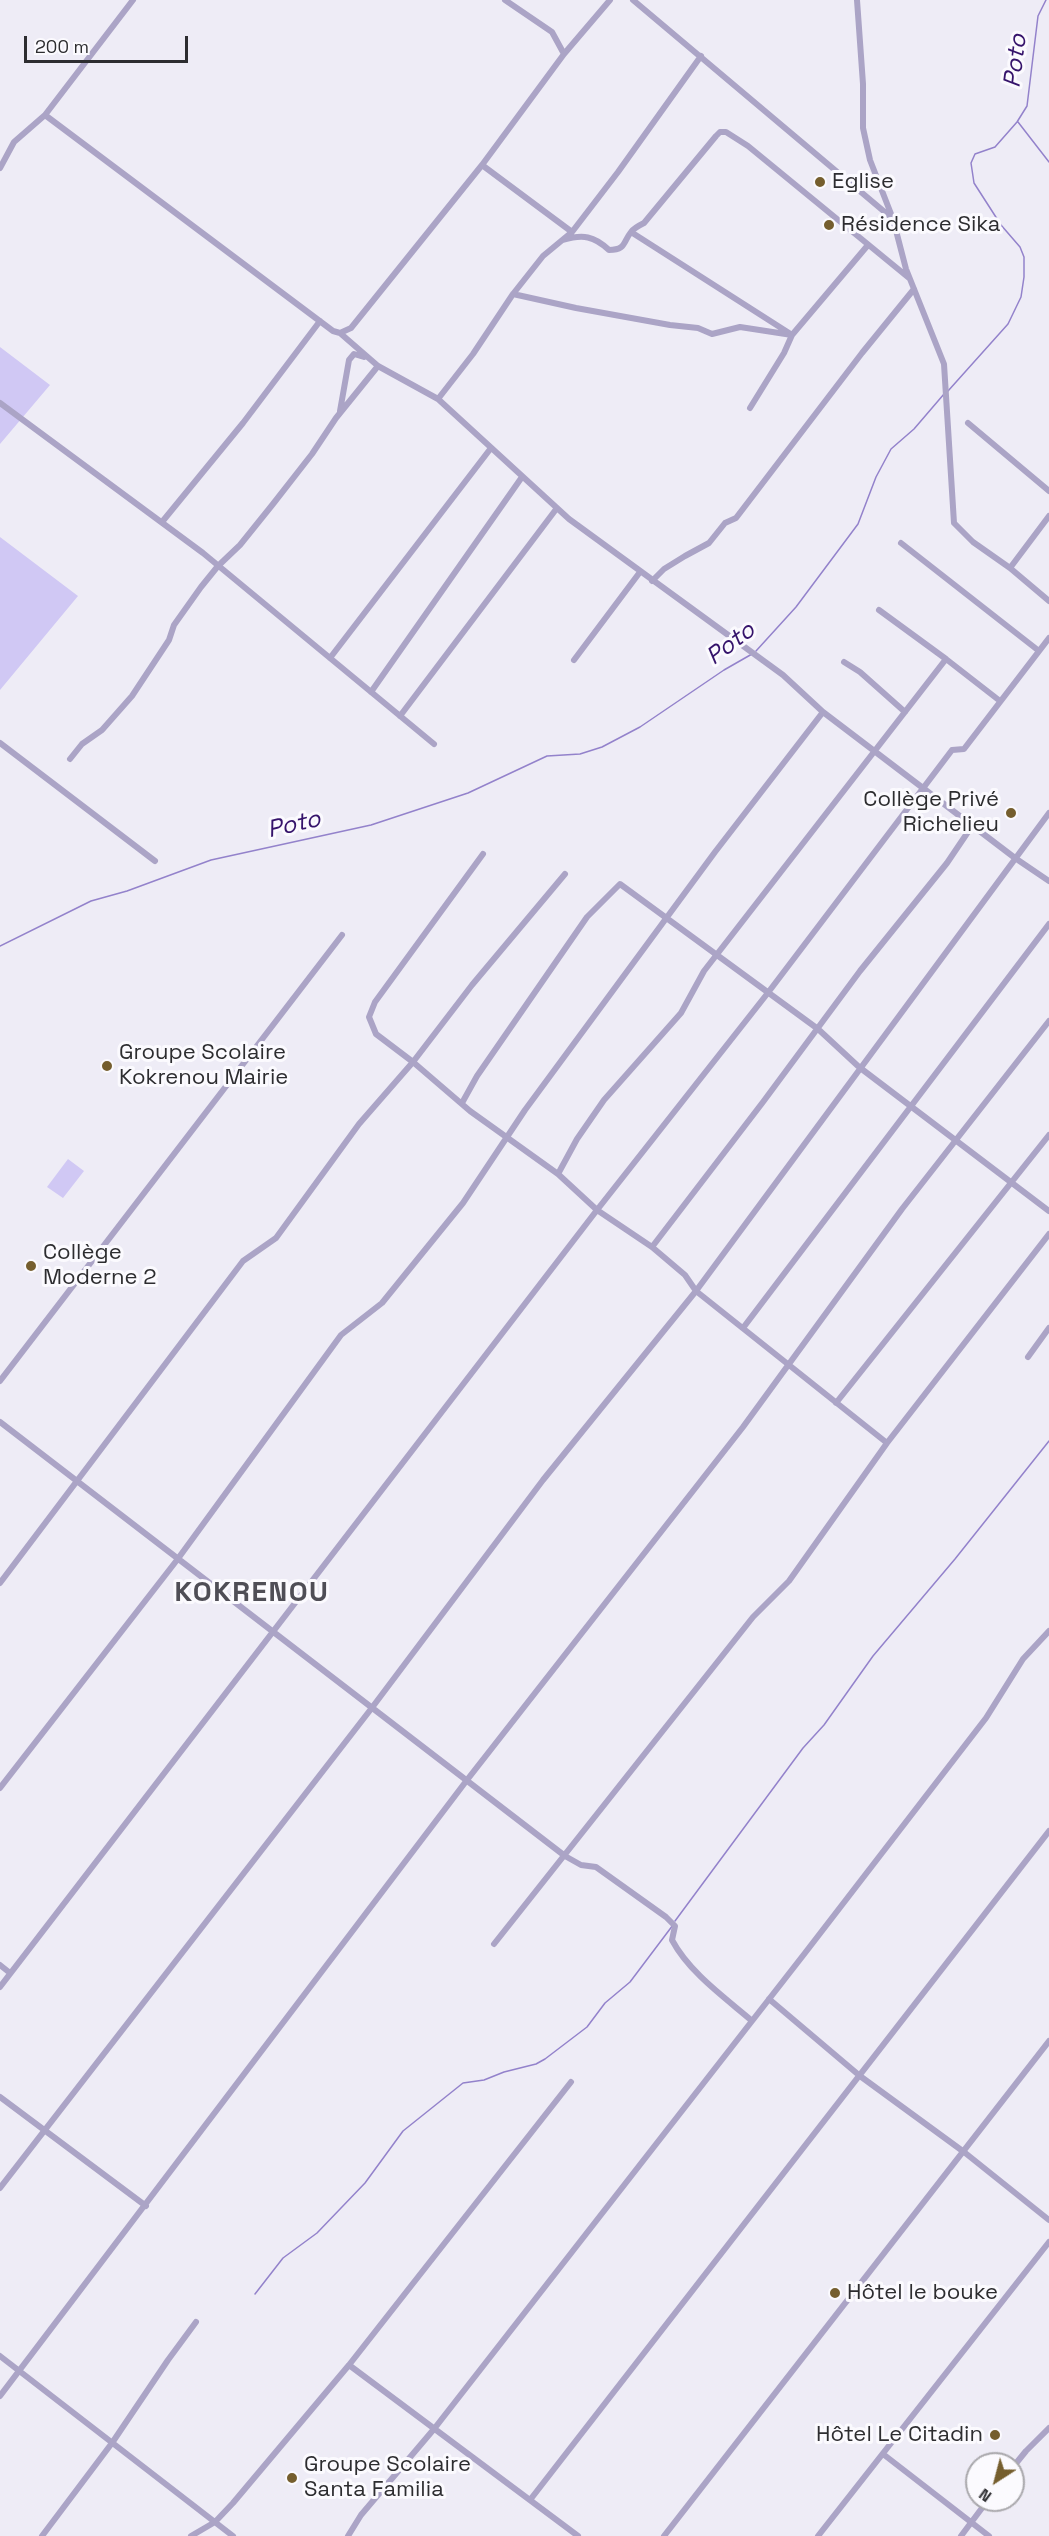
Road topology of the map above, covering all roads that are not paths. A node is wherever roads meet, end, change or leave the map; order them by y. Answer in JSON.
{"nodes":[{"id":1,"x":133,"y":0,"type":"edge"},
{"id":2,"x":505,"y":0,"type":"edge"},
{"id":3,"x":610,"y":0,"type":"edge"},
{"id":4,"x":633,"y":0,"type":"edge"},
{"id":5,"x":857,"y":0,"type":"edge"},
{"id":6,"x":564,"y":54,"type":"junction"},
{"id":7,"x":701,"y":56,"type":"junction"},
{"id":8,"x":45,"y":115,"type":"junction"},
{"id":9,"x":482,"y":165,"type":"junction"},
{"id":10,"x":0,"y":168,"type":"edge"},
{"id":11,"x":893,"y":219,"type":"junction"},
{"id":12,"x":572,"y":232,"type":"junction"},
{"id":13,"x":631,"y":232,"type":"junction"},
{"id":14,"x":563,"y":240,"type":"junction"},
{"id":15,"x":868,"y":245,"type":"junction"},
{"id":16,"x":909,"y":278,"type":"junction"},
{"id":17,"x":914,"y":289,"type":"junction"},
{"id":18,"x":513,"y":294,"type":"junction"},
{"id":19,"x":320,"y":321,"type":"junction"},
{"id":20,"x":340,"y":333,"type":"junction"},
{"id":21,"x":792,"y":335,"type":"junction"},
{"id":22,"x":368,"y":358,"type":"junction"},
{"id":23,"x":378,"y":366,"type":"junction"},
{"id":24,"x":438,"y":399,"type":"junction"},
{"id":25,"x":0,"y":403,"type":"edge"},
{"id":26,"x":750,"y":408,"type":"dead end"},
{"id":27,"x":340,"y":412,"type":"junction"},
{"id":28,"x":968,"y":423,"type":"dead end"},
{"id":29,"x":491,"y":448,"type":"junction"},
{"id":30,"x":522,"y":477,"type":"junction"},
{"id":31,"x":1049,"y":491,"type":"edge"},
{"id":32,"x":557,"y":508,"type":"junction"},
{"id":33,"x":1049,"y":516,"type":"edge"},
{"id":34,"x":162,"y":522,"type":"junction"},
{"id":35,"x":902,"y":543,"type":"dead end"},
{"id":36,"x":218,"y":566,"type":"junction"},
{"id":37,"x":1010,"y":568,"type":"junction"},
{"id":38,"x":640,"y":572,"type":"junction"},
{"id":39,"x":652,"y":581,"type":"junction"},
{"id":40,"x":1049,"y":601,"type":"edge"},
{"id":41,"x":879,"y":610,"type":"dead end"},
{"id":42,"x":1049,"y":638,"type":"edge"},
{"id":43,"x":1039,"y":651,"type":"junction"},
{"id":44,"x":330,"y":658,"type":"junction"},
{"id":45,"x":946,"y":659,"type":"junction"},
{"id":46,"x":574,"y":660,"type":"dead end"},
{"id":47,"x":844,"y":662,"type":"dead end"},
{"id":48,"x":371,"y":692,"type":"junction"},
{"id":49,"x":1000,"y":701,"type":"junction"},
{"id":50,"x":823,"y":712,"type":"junction"},
{"id":51,"x":905,"y":712,"type":"junction"},
{"id":52,"x":400,"y":716,"type":"junction"},
{"id":53,"x":0,"y":743,"type":"edge"},
{"id":54,"x":434,"y":744,"type":"dead end"},
{"id":55,"x":875,"y":750,"type":"junction"},
{"id":56,"x":70,"y":759,"type":"dead end"},
{"id":57,"x":923,"y":788,"type":"junction"},
{"id":58,"x":1049,"y":813,"type":"edge"},
{"id":59,"x":972,"y":826,"type":"junction"},
{"id":60,"x":483,"y":854,"type":"dead end"},
{"id":61,"x":1015,"y":858,"type":"junction"},
{"id":62,"x":155,"y":861,"type":"dead end"},
{"id":63,"x":566,"y":874,"type":"dead end"},
{"id":64,"x":1049,"y":881,"type":"edge"},
{"id":65,"x":667,"y":917,"type":"junction"},
{"id":66,"x":1049,"y":924,"type":"edge"},
{"id":67,"x":342,"y":935,"type":"dead end"},
{"id":68,"x":716,"y":956,"type":"junction"},
{"id":69,"x":767,"y":994,"type":"junction"},
{"id":70,"x":1049,"y":1021,"type":"edge"},
{"id":71,"x":818,"y":1029,"type":"junction"},
{"id":72,"x":413,"y":1062,"type":"junction"},
{"id":73,"x":859,"y":1067,"type":"junction"},
{"id":74,"x":462,"y":1103,"type":"junction"},
{"id":75,"x":912,"y":1108,"type":"junction"},
{"id":76,"x":1049,"y":1135,"type":"edge"},
{"id":77,"x":508,"y":1138,"type":"junction"},
{"id":78,"x":957,"y":1139,"type":"junction"},
{"id":79,"x":558,"y":1174,"type":"junction"},
{"id":80,"x":1012,"y":1181,"type":"junction"},
{"id":81,"x":597,"y":1210,"type":"junction"},
{"id":82,"x":1049,"y":1211,"type":"edge"},
{"id":83,"x":1049,"y":1233,"type":"edge"},
{"id":84,"x":652,"y":1247,"type":"junction"},
{"id":85,"x":696,"y":1291,"type":"junction"},
{"id":86,"x":743,"y":1328,"type":"junction"},
{"id":87,"x":1049,"y":1328,"type":"edge"},
{"id":88,"x":1028,"y":1357,"type":"dead end"},
{"id":89,"x":787,"y":1364,"type":"junction"},
{"id":90,"x":0,"y":1381,"type":"edge"},
{"id":91,"x":836,"y":1403,"type":"junction"},
{"id":92,"x":0,"y":1422,"type":"edge"},
{"id":93,"x":887,"y":1443,"type":"junction"},
{"id":94,"x":78,"y":1482,"type":"junction"},
{"id":95,"x":177,"y":1560,"type":"junction"},
{"id":96,"x":0,"y":1583,"type":"edge"},
{"id":97,"x":1049,"y":1631,"type":"edge"},
{"id":98,"x":273,"y":1633,"type":"junction"},
{"id":99,"x":372,"y":1709,"type":"junction"},
{"id":100,"x":467,"y":1780,"type":"junction"},
{"id":101,"x":0,"y":1788,"type":"edge"},
{"id":102,"x":1049,"y":1831,"type":"edge"},
{"id":103,"x":565,"y":1856,"type":"junction"},
{"id":104,"x":494,"y":1944,"type":"dead end"},
{"id":105,"x":0,"y":1965,"type":"edge"},
{"id":106,"x":10,"y":1973,"type":"junction"},
{"id":107,"x":0,"y":1987,"type":"edge"},
{"id":108,"x":769,"y":1998,"type":"junction"},
{"id":109,"x":751,"y":2020,"type":"junction"},
{"id":110,"x":1049,"y":2041,"type":"edge"},
{"id":111,"x":860,"y":2076,"type":"junction"},
{"id":112,"x":571,"y":2082,"type":"dead end"},
{"id":113,"x":0,"y":2097,"type":"edge"},
{"id":114,"x":44,"y":2131,"type":"junction"},
{"id":115,"x":964,"y":2152,"type":"junction"},
{"id":116,"x":0,"y":2188,"type":"edge"},
{"id":117,"x":146,"y":2206,"type":"junction"},
{"id":118,"x":1049,"y":2220,"type":"edge"},
{"id":119,"x":1049,"y":2242,"type":"edge"},
{"id":120,"x":196,"y":2322,"type":"dead end"},
{"id":121,"x":0,"y":2356,"type":"edge"},
{"id":122,"x":349,"y":2365,"type":"junction"},
{"id":123,"x":19,"y":2372,"type":"junction"},
{"id":124,"x":0,"y":2396,"type":"edge"},
{"id":125,"x":1049,"y":2428,"type":"edge"},
{"id":126,"x":435,"y":2429,"type":"junction"},
{"id":127,"x":112,"y":2443,"type":"junction"},
{"id":128,"x":1025,"y":2452,"type":"edge"},
{"id":129,"x":883,"y":2454,"type":"junction"},
{"id":130,"x":530,"y":2500,"type":"junction"},
{"id":131,"x":979,"y":2512,"type":"edge"},
{"id":132,"x":215,"y":2522,"type":"junction"},
{"id":133,"x":971,"y":2522,"type":"junction"},
{"id":134,"x":42,"y":2536,"type":"edge"},
{"id":135,"x":191,"y":2536,"type":"edge"},
{"id":136,"x":233,"y":2536,"type":"edge"},
{"id":137,"x":348,"y":2536,"type":"edge"},
{"id":138,"x":578,"y":2536,"type":"edge"},
{"id":139,"x":664,"y":2536,"type":"edge"},
{"id":140,"x":818,"y":2536,"type":"edge"},
{"id":141,"x":961,"y":2536,"type":"edge"},
{"id":142,"x":988,"y":2536,"type":"edge"}],
"edges":[{"from":1,"to":8,"type":"street"},
{"from":2,"to":6,"type":"street"},
{"from":3,"to":6,"type":"street"},
{"from":4,"to":7,"type":"street"},
{"from":5,"to":11,"type":"street"},
{"from":6,"to":9,"type":"street"},
{"from":7,"to":11,"type":"street"},
{"from":7,"to":12,"type":"street"},
{"from":8,"to":10,"type":"street"},
{"from":8,"to":19,"type":"street"},
{"from":9,"to":12,"type":"street"},
{"from":9,"to":20,"type":"street"},
{"from":11,"to":16,"type":"street"},
{"from":12,"to":14,"type":"street"},
{"from":13,"to":14,"type":"street"},
{"from":13,"to":15,"type":"street"},
{"from":13,"to":21,"type":"street"},
{"from":14,"to":18,"type":"street"},
{"from":15,"to":16,"type":"street"},
{"from":15,"to":21,"type":"street"},
{"from":16,"to":17,"type":"street"},
{"from":17,"to":37,"type":"street"},
{"from":17,"to":39,"type":"street"},
{"from":18,"to":21,"type":"street"},
{"from":18,"to":24,"type":"street"},
{"from":19,"to":20,"type":"street"},
{"from":19,"to":34,"type":"street"},
{"from":20,"to":22,"type":"street"},
{"from":21,"to":26,"type":"street"},
{"from":22,"to":23,"type":"street"},
{"from":22,"to":27,"type":"street"},
{"from":23,"to":24,"type":"street"},
{"from":23,"to":27,"type":"street"},
{"from":24,"to":29,"type":"street"},
{"from":25,"to":34,"type":"street"},
{"from":27,"to":36,"type":"street"},
{"from":28,"to":31,"type":"street"},
{"from":29,"to":30,"type":"street"},
{"from":29,"to":44,"type":"street"},
{"from":30,"to":32,"type":"street"},
{"from":30,"to":48,"type":"street"},
{"from":32,"to":38,"type":"street"},
{"from":32,"to":52,"type":"street"},
{"from":33,"to":37,"type":"street"},
{"from":34,"to":36,"type":"street"},
{"from":35,"to":43,"type":"street"},
{"from":36,"to":44,"type":"street"},
{"from":36,"to":56,"type":"street"},
{"from":37,"to":40,"type":"street"},
{"from":38,"to":39,"type":"street"},
{"from":38,"to":46,"type":"street"},
{"from":39,"to":50,"type":"street"},
{"from":41,"to":45,"type":"street"},
{"from":42,"to":43,"type":"street"},
{"from":43,"to":49,"type":"street"},
{"from":44,"to":48,"type":"street"},
{"from":45,"to":49,"type":"street"},
{"from":45,"to":51,"type":"street"},
{"from":47,"to":51,"type":"street"},
{"from":48,"to":52,"type":"street"},
{"from":49,"to":57,"type":"street"},
{"from":50,"to":55,"type":"street"},
{"from":50,"to":65,"type":"street"},
{"from":51,"to":55,"type":"street"},
{"from":52,"to":54,"type":"street"},
{"from":53,"to":62,"type":"street"},
{"from":55,"to":57,"type":"street"},
{"from":55,"to":68,"type":"street"},
{"from":57,"to":59,"type":"street"},
{"from":57,"to":69,"type":"street"},
{"from":58,"to":61,"type":"street"},
{"from":59,"to":61,"type":"street"},
{"from":59,"to":71,"type":"street"},
{"from":60,"to":72,"type":"street"},
{"from":61,"to":64,"type":"street"},
{"from":61,"to":73,"type":"street"},
{"from":63,"to":72,"type":"street"},
{"from":65,"to":68,"type":"street"},
{"from":65,"to":74,"type":"street"},
{"from":65,"to":77,"type":"street"},
{"from":66,"to":75,"type":"street"},
{"from":67,"to":90,"type":"street"},
{"from":68,"to":69,"type":"street"},
{"from":68,"to":79,"type":"street"},
{"from":69,"to":71,"type":"street"},
{"from":69,"to":81,"type":"street"},
{"from":70,"to":78,"type":"street"},
{"from":71,"to":73,"type":"street"},
{"from":71,"to":84,"type":"street"},
{"from":72,"to":74,"type":"street"},
{"from":72,"to":94,"type":"street"},
{"from":73,"to":75,"type":"street"},
{"from":73,"to":85,"type":"street"},
{"from":74,"to":77,"type":"street"},
{"from":75,"to":78,"type":"street"},
{"from":75,"to":86,"type":"street"},
{"from":76,"to":80,"type":"street"},
{"from":77,"to":79,"type":"street"},
{"from":77,"to":95,"type":"street"},
{"from":78,"to":80,"type":"street"},
{"from":78,"to":89,"type":"street"},
{"from":79,"to":81,"type":"street"},
{"from":80,"to":82,"type":"street"},
{"from":80,"to":91,"type":"street"},
{"from":81,"to":84,"type":"street"},
{"from":81,"to":98,"type":"street"},
{"from":83,"to":93,"type":"street"},
{"from":84,"to":85,"type":"street"},
{"from":85,"to":86,"type":"street"},
{"from":85,"to":99,"type":"street"},
{"from":86,"to":89,"type":"street"},
{"from":87,"to":88,"type":"street"},
{"from":89,"to":91,"type":"street"},
{"from":89,"to":100,"type":"street"},
{"from":91,"to":93,"type":"street"},
{"from":92,"to":94,"type":"street"},
{"from":93,"to":103,"type":"street"},
{"from":94,"to":95,"type":"street"},
{"from":94,"to":96,"type":"street"},
{"from":95,"to":98,"type":"street"},
{"from":95,"to":101,"type":"street"},
{"from":97,"to":108,"type":"street"},
{"from":98,"to":99,"type":"street"},
{"from":98,"to":106,"type":"street"},
{"from":99,"to":100,"type":"street"},
{"from":99,"to":114,"type":"street"},
{"from":100,"to":103,"type":"street"},
{"from":100,"to":117,"type":"street"},
{"from":102,"to":111,"type":"street"},
{"from":103,"to":104,"type":"street"},
{"from":103,"to":109,"type":"street"},
{"from":105,"to":106,"type":"street"},
{"from":106,"to":107,"type":"street"},
{"from":108,"to":109,"type":"street"},
{"from":108,"to":111,"type":"street"},
{"from":109,"to":126,"type":"street"},
{"from":110,"to":115,"type":"street"},
{"from":111,"to":115,"type":"street"},
{"from":111,"to":130,"type":"street"},
{"from":112,"to":122,"type":"street"},
{"from":113,"to":114,"type":"street"},
{"from":114,"to":116,"type":"street"},
{"from":114,"to":117,"type":"street"},
{"from":115,"to":118,"type":"street"},
{"from":115,"to":139,"type":"street"},
{"from":117,"to":123,"type":"street"},
{"from":119,"to":129,"type":"street"},
{"from":120,"to":127,"type":"street"},
{"from":121,"to":123,"type":"street"},
{"from":122,"to":126,"type":"street"},
{"from":122,"to":132,"type":"street"},
{"from":123,"to":124,"type":"street"},
{"from":123,"to":127,"type":"street"},
{"from":125,"to":128,"type":"street"},
{"from":126,"to":130,"type":"street"},
{"from":126,"to":137,"type":"street"},
{"from":127,"to":132,"type":"street"},
{"from":127,"to":134,"type":"street"},
{"from":129,"to":133,"type":"street"},
{"from":129,"to":140,"type":"street"},
{"from":130,"to":138,"type":"street"},
{"from":131,"to":133,"type":"street"},
{"from":132,"to":135,"type":"street"},
{"from":132,"to":136,"type":"street"},
{"from":133,"to":141,"type":"street"},
{"from":133,"to":142,"type":"street"}]}
